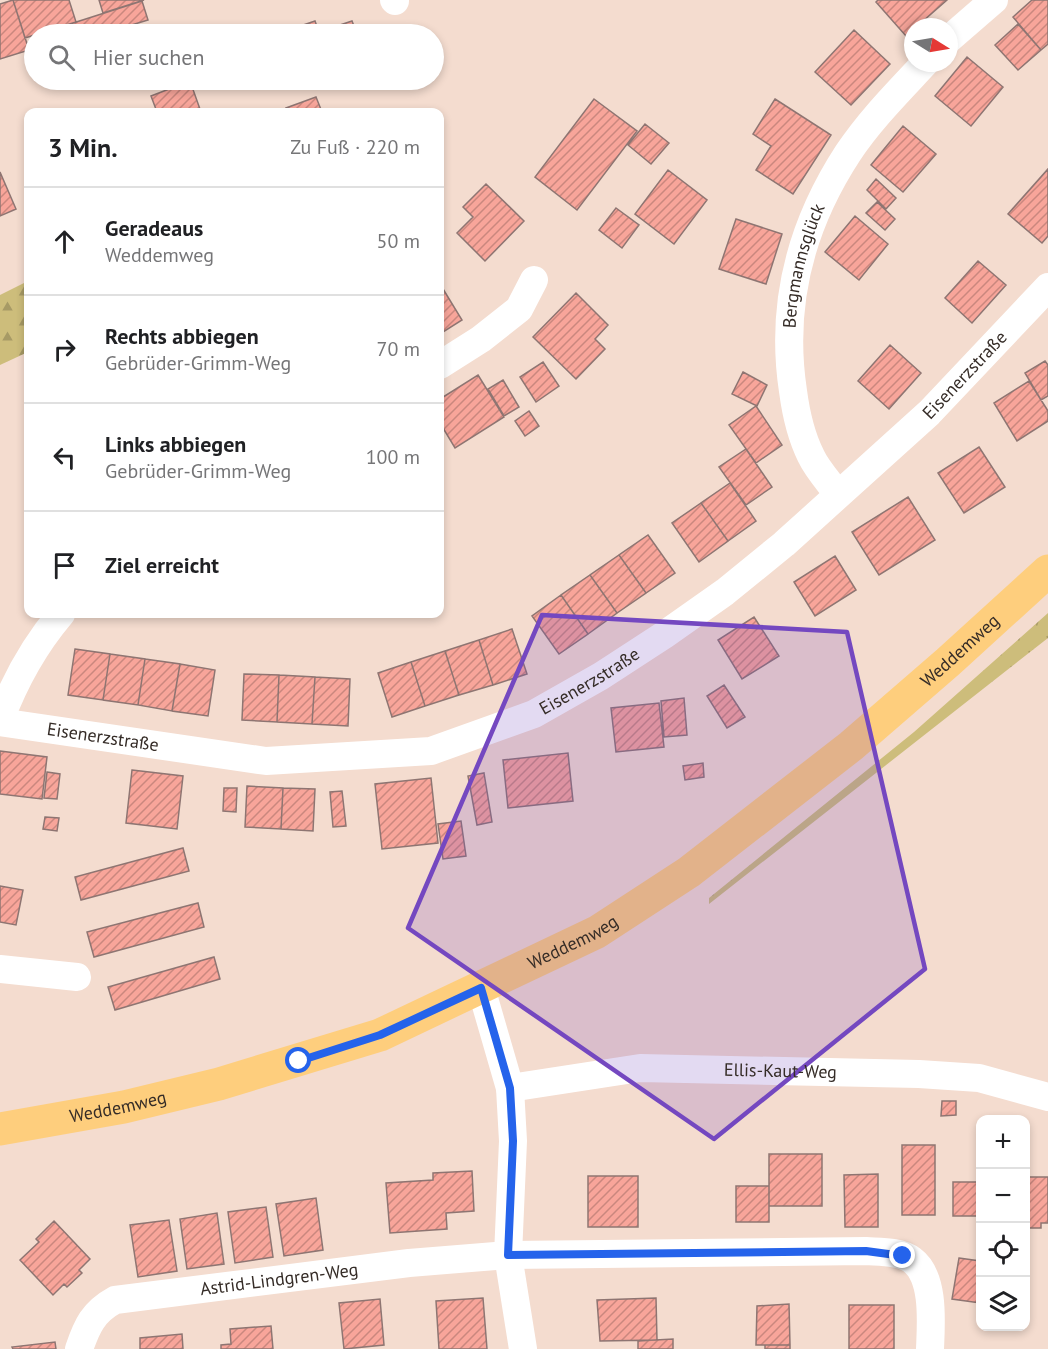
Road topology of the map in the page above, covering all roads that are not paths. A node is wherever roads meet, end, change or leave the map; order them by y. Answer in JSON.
{"nodes":[{"id":1,"x":994,"y":0,"type":"edge"},
{"id":2,"x":958,"y":31,"type":"edge"},
{"id":3,"x":917,"y":72,"type":"edge"},
{"id":4,"x":534,"y":280,"type":"dead end"},
{"id":5,"x":1048,"y":287,"type":"edge"},
{"id":6,"x":444,"y":362,"type":"edge"},
{"id":7,"x":837,"y":493,"type":"junction"},
{"id":8,"x":1048,"y":571,"type":"edge"},
{"id":9,"x":58,"y":618,"type":"edge"},
{"id":10,"x":0,"y":721,"type":"edge"},
{"id":11,"x":0,"y":969,"type":"edge"},
{"id":12,"x":77,"y":976,"type":"dead end"},
{"id":13,"x":481,"y":988,"type":"junction"},
{"id":14,"x":510,"y":1088,"type":"junction"},
{"id":15,"x":1048,"y":1097,"type":"edge"},
{"id":16,"x":0,"y":1129,"type":"edge"},
{"id":17,"x":508,"y":1255,"type":"junction"},
{"id":18,"x":79,"y":1349,"type":"edge"},
{"id":19,"x":523,"y":1349,"type":"edge"},
{"id":20,"x":930,"y":1349,"type":"edge"}],
"edges":[{"from":1,"to":2,"type":"street"},
{"from":3,"to":7,"type":"street","name":"Bergmannsglück"},
{"from":4,"to":6,"type":"street"},
{"from":5,"to":7,"type":"street","name":"Eisenerzstraße"},
{"from":7,"to":10,"type":"street","name":"Eisenerzstraße"},
{"from":8,"to":13,"type":"main road","name":"Weddemweg"},
{"from":9,"to":10,"type":"street"},
{"from":11,"to":12,"type":"street"},
{"from":13,"to":14,"type":"street"},
{"from":13,"to":16,"type":"main road","name":"Weddemweg"},
{"from":14,"to":15,"type":"street","name":"Ellis-Kaut-Weg"},
{"from":14,"to":17,"type":"street"},
{"from":17,"to":18,"type":"street","name":"Astrid-Lindgren-Weg"},
{"from":17,"to":19,"type":"street"},
{"from":17,"to":20,"type":"street","name":"Astrid-Lindgren-Weg"}]}
